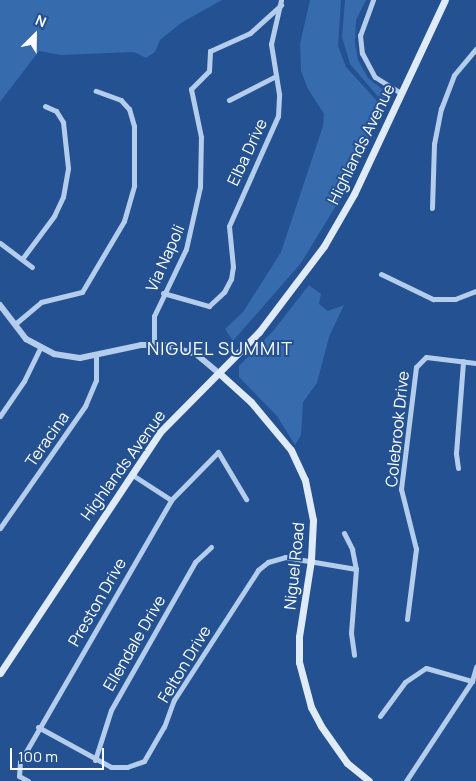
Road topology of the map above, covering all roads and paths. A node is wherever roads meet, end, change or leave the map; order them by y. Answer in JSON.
{"nodes":[{"id":1,"x":373,"y":0,"type":"edge"},
{"id":2,"x":445,"y":0,"type":"edge"},
{"id":3,"x":281,"y":2,"type":"edge"},
{"id":4,"x":476,"y":49,"type":"edge"},
{"id":5,"x":276,"y":76,"type":"junction"},
{"id":6,"x":96,"y":91,"type":"dead end"},
{"id":7,"x":401,"y":93,"type":"junction"},
{"id":8,"x":229,"y":100,"type":"dead end"},
{"id":9,"x":44,"y":106,"type":"dead end"},
{"id":10,"x":432,"y":208,"type":"dead end"},
{"id":11,"x":0,"y":243,"type":"edge"},
{"id":12,"x":22,"y":258,"type":"junction"},
{"id":13,"x":32,"y":267,"type":"dead end"},
{"id":14,"x":381,"y":274,"type":"dead end"},
{"id":15,"x":476,"y":291,"type":"edge"},
{"id":16,"x":163,"y":293,"type":"junction"},
{"id":17,"x":0,"y":305,"type":"edge"},
{"id":18,"x":15,"y":324,"type":"junction"},
{"id":19,"x":154,"y":344,"type":"junction"},
{"id":20,"x":40,"y":348,"type":"junction"},
{"id":21,"x":96,"y":356,"type":"junction"},
{"id":22,"x":463,"y":361,"type":"junction"},
{"id":23,"x":476,"y":363,"type":"edge"},
{"id":24,"x":218,"y":373,"type":"junction"},
{"id":25,"x":0,"y":416,"type":"edge"},
{"id":26,"x":458,"y":468,"type":"dead end"},
{"id":27,"x":131,"y":474,"type":"junction"},
{"id":28,"x":246,"y":499,"type":"dead end"},
{"id":29,"x":172,"y":500,"type":"junction"},
{"id":30,"x":0,"y":528,"type":"edge"},
{"id":31,"x":344,"y":533,"type":"dead end"},
{"id":32,"x":211,"y":547,"type":"dead end"},
{"id":33,"x":311,"y":560,"type":"junction"},
{"id":34,"x":356,"y":569,"type":"junction"},
{"id":35,"x":407,"y":619,"type":"dead end"},
{"id":36,"x":354,"y":655,"type":"dead end"},
{"id":37,"x":476,"y":667,"type":"edge"},
{"id":38,"x":0,"y":674,"type":"edge"},
{"id":39,"x":472,"y":681,"type":"junction"},
{"id":40,"x":380,"y":716,"type":"dead end"},
{"id":41,"x":38,"y":727,"type":"junction"},
{"id":42,"x":96,"y":760,"type":"junction"},
{"id":43,"x":28,"y":781,"type":"edge"},
{"id":44,"x":369,"y":781,"type":"edge"},
{"id":45,"x":406,"y":781,"type":"edge"}],
"edges":[{"from":1,"to":7,"type":"street"},
{"from":2,"to":7,"type":"main road","name":"Highlands Avenue"},
{"from":3,"to":5,"type":"street","name":"Elba Drive"},
{"from":3,"to":16,"type":"street","name":"Via Napoli"},
{"from":4,"to":10,"type":"street"},
{"from":5,"to":8,"type":"street"},
{"from":5,"to":16,"type":"street","name":"Elba Drive"},
{"from":6,"to":18,"type":"street"},
{"from":7,"to":24,"type":"main road","name":"Highlands Avenue"},
{"from":9,"to":12,"type":"street"},
{"from":11,"to":12,"type":"street"},
{"from":12,"to":13,"type":"street"},
{"from":14,"to":15,"type":"street"},
{"from":16,"to":19,"type":"street","name":"Via Napoli"},
{"from":17,"to":18,"type":"street","name":"Niguel Road"},
{"from":18,"to":20,"type":"street","name":"Niguel Road"},
{"from":19,"to":21,"type":"street","name":"Niguel Road"},
{"from":19,"to":24,"type":"street","name":"Niguel Road"},
{"from":20,"to":21,"type":"street","name":"Niguel Road"},
{"from":20,"to":25,"type":"street"},
{"from":21,"to":30,"type":"street","name":"Teracina"},
{"from":22,"to":23,"type":"street"},
{"from":22,"to":26,"type":"street"},
{"from":22,"to":35,"type":"street","name":"Colebrook Drive"},
{"from":24,"to":27,"type":"main road","name":"Highlands Avenue"},
{"from":24,"to":33,"type":"main road","name":"Niguel Road"},
{"from":27,"to":29,"type":"street"},
{"from":27,"to":38,"type":"main road","name":"Highlands Avenue"},
{"from":28,"to":29,"type":"street","name":"Preston Drive"},
{"from":29,"to":41,"type":"street","name":"Preston Drive"},
{"from":31,"to":34,"type":"street"},
{"from":32,"to":42,"type":"street","name":"Ellendale Drive"},
{"from":33,"to":34,"type":"street","name":"Felton Drive"},
{"from":33,"to":42,"type":"street","name":"Felton Drive"},
{"from":33,"to":44,"type":"main road","name":"Niguel Road"},
{"from":34,"to":36,"type":"street"},
{"from":37,"to":39,"type":"street"},
{"from":39,"to":40,"type":"street"},
{"from":39,"to":45,"type":"street"},
{"from":41,"to":42,"type":"street","name":"Felton Drive"},
{"from":41,"to":43,"type":"street","name":"Preston Drive"}]}
